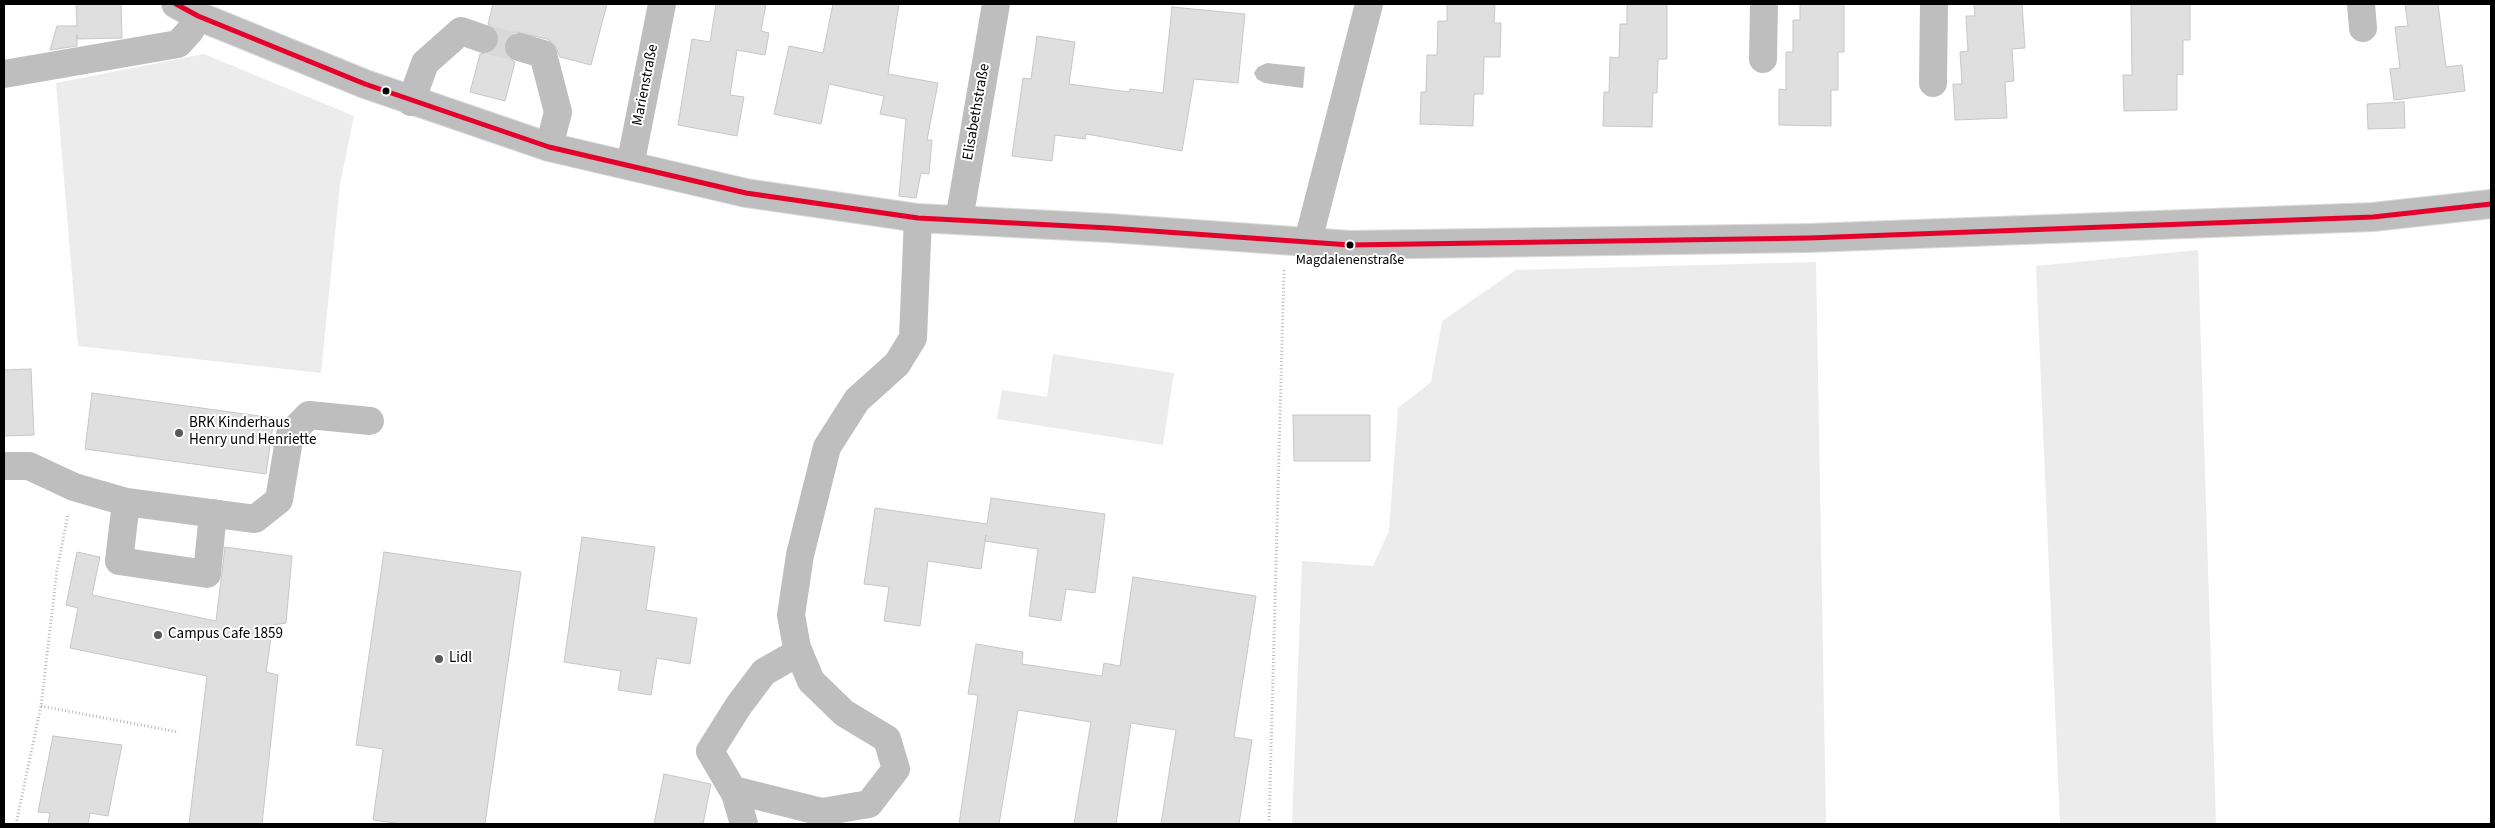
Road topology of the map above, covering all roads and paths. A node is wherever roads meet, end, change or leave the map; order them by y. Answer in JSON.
{"nodes":[{"id":1,"x":662,"y":4,"type":"edge"},
{"id":2,"x":996,"y":4,"type":"edge"},
{"id":3,"x":1369,"y":4,"type":"edge"},
{"id":4,"x":1764,"y":4,"type":"edge"},
{"id":5,"x":1934,"y":4,"type":"edge"},
{"id":6,"x":187,"y":10,"type":"edge"},
{"id":7,"x":484,"y":39,"type":"tunnel mouth"},
{"id":8,"x":519,"y":47,"type":"tunnel mouth"},
{"id":9,"x":1763,"y":58,"type":"dead end"},
{"id":10,"x":4,"y":74,"type":"edge"},
{"id":11,"x":1933,"y":83,"type":"dead end"},
{"id":12,"x":411,"y":102,"type":"junction"},
{"id":13,"x":549,"y":146,"type":"junction"},
{"id":14,"x":630,"y":166,"type":"junction"},
{"id":15,"x":2491,"y":204,"type":"edge"},
{"id":16,"x":918,"y":218,"type":"junction"},
{"id":17,"x":959,"y":220,"type":"junction"},
{"id":18,"x":1296,"y":241,"type":"junction"},
{"id":19,"x":370,"y":421,"type":"dead end"},
{"id":20,"x":16,"y":466,"type":"edge"},
{"id":21,"x":74,"y":487,"type":"junction"},
{"id":22,"x":126,"y":502,"type":"junction"},
{"id":23,"x":213,"y":513,"type":"junction"},
{"id":24,"x":799,"y":652,"type":"junction"},
{"id":25,"x":41,"y":706,"type":"junction"},
{"id":26,"x":178,"y":732,"type":"dead end"},
{"id":27,"x":734,"y":792,"type":"junction"},
{"id":28,"x":16,"y":824,"type":"edge"},
{"id":29,"x":744,"y":824,"type":"edge"},
{"id":30,"x":1269,"y":824,"type":"edge"}],
"edges":[{"from":1,"to":14,"type":"main road","name":"Marienstraße"},
{"from":2,"to":17,"type":"main road","name":"Elisabethstraße"},
{"from":3,"to":18,"type":"main road"},
{"from":4,"to":9,"type":"main road"},
{"from":5,"to":11,"type":"main road"},
{"from":6,"to":10,"type":"main road"},
{"from":6,"to":12,"type":"main road"},
{"from":7,"to":12,"type":"main road"},
{"from":8,"to":13,"type":"main road"},
{"from":12,"to":13,"type":"main road"},
{"from":13,"to":14,"type":"main road"},
{"from":14,"to":16,"type":"main road"},
{"from":15,"to":18,"type":"main road"},
{"from":16,"to":17,"type":"main road"},
{"from":16,"to":24,"type":"main road"},
{"from":17,"to":18,"type":"main road"},
{"from":18,"to":30,"type":"path"},
{"from":19,"to":23,"type":"main road"},
{"from":20,"to":21,"type":"main road"},
{"from":21,"to":22,"type":"main road"},
{"from":21,"to":25,"type":"path"},
{"from":22,"to":23,"type":"main road"},
{"from":22,"to":23,"type":"main road"},
{"from":24,"to":27,"type":"main road"},
{"from":24,"to":27,"type":"main road"},
{"from":25,"to":26,"type":"path"},
{"from":25,"to":28,"type":"path"},
{"from":27,"to":29,"type":"main road"}]}
